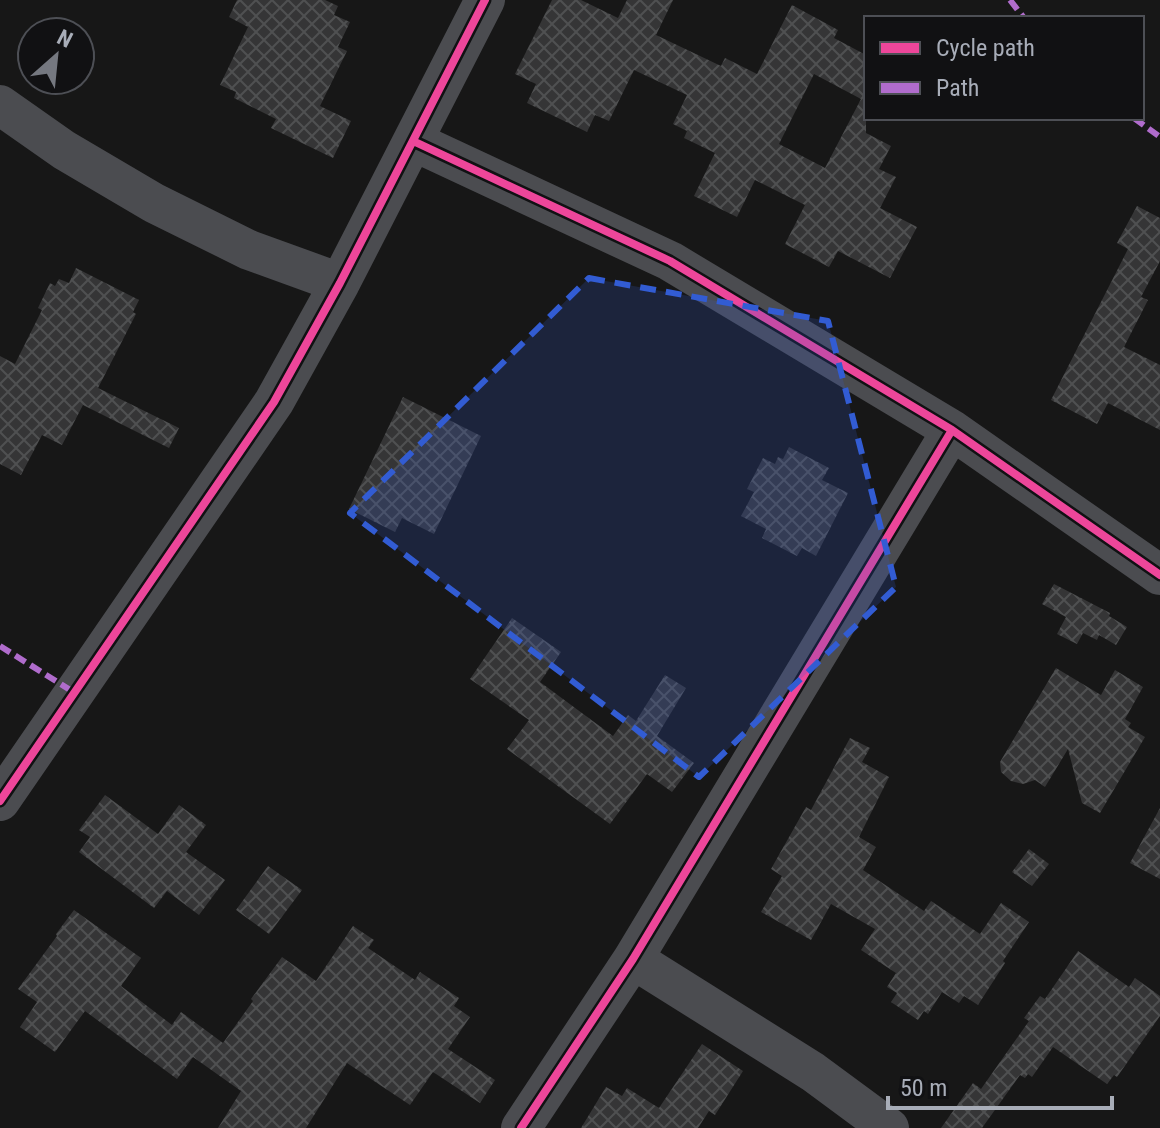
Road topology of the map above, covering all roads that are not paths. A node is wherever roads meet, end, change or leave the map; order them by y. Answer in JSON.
{"nodes":[{"id":1,"x":485,"y":0,"type":"edge"},
{"id":2,"x":0,"y":105,"type":"edge"},
{"id":3,"x":413,"y":141,"type":"junction"},
{"id":4,"x":340,"y":283,"type":"junction"},
{"id":5,"x":952,"y":430,"type":"junction"},
{"id":6,"x":1160,"y":575,"type":"edge"},
{"id":7,"x":0,"y":801,"type":"edge"},
{"id":8,"x":633,"y":959,"type":"junction"},
{"id":9,"x":521,"y":1128,"type":"edge"},
{"id":10,"x":889,"y":1128,"type":"edge"}],
"edges":[{"from":1,"to":3,"type":"street"},
{"from":2,"to":4,"type":"street"},
{"from":3,"to":4,"type":"street"},
{"from":3,"to":5,"type":"street"},
{"from":4,"to":7,"type":"street"},
{"from":5,"to":6,"type":"street"},
{"from":5,"to":8,"type":"street"},
{"from":8,"to":9,"type":"street"},
{"from":8,"to":10,"type":"street"}]}
